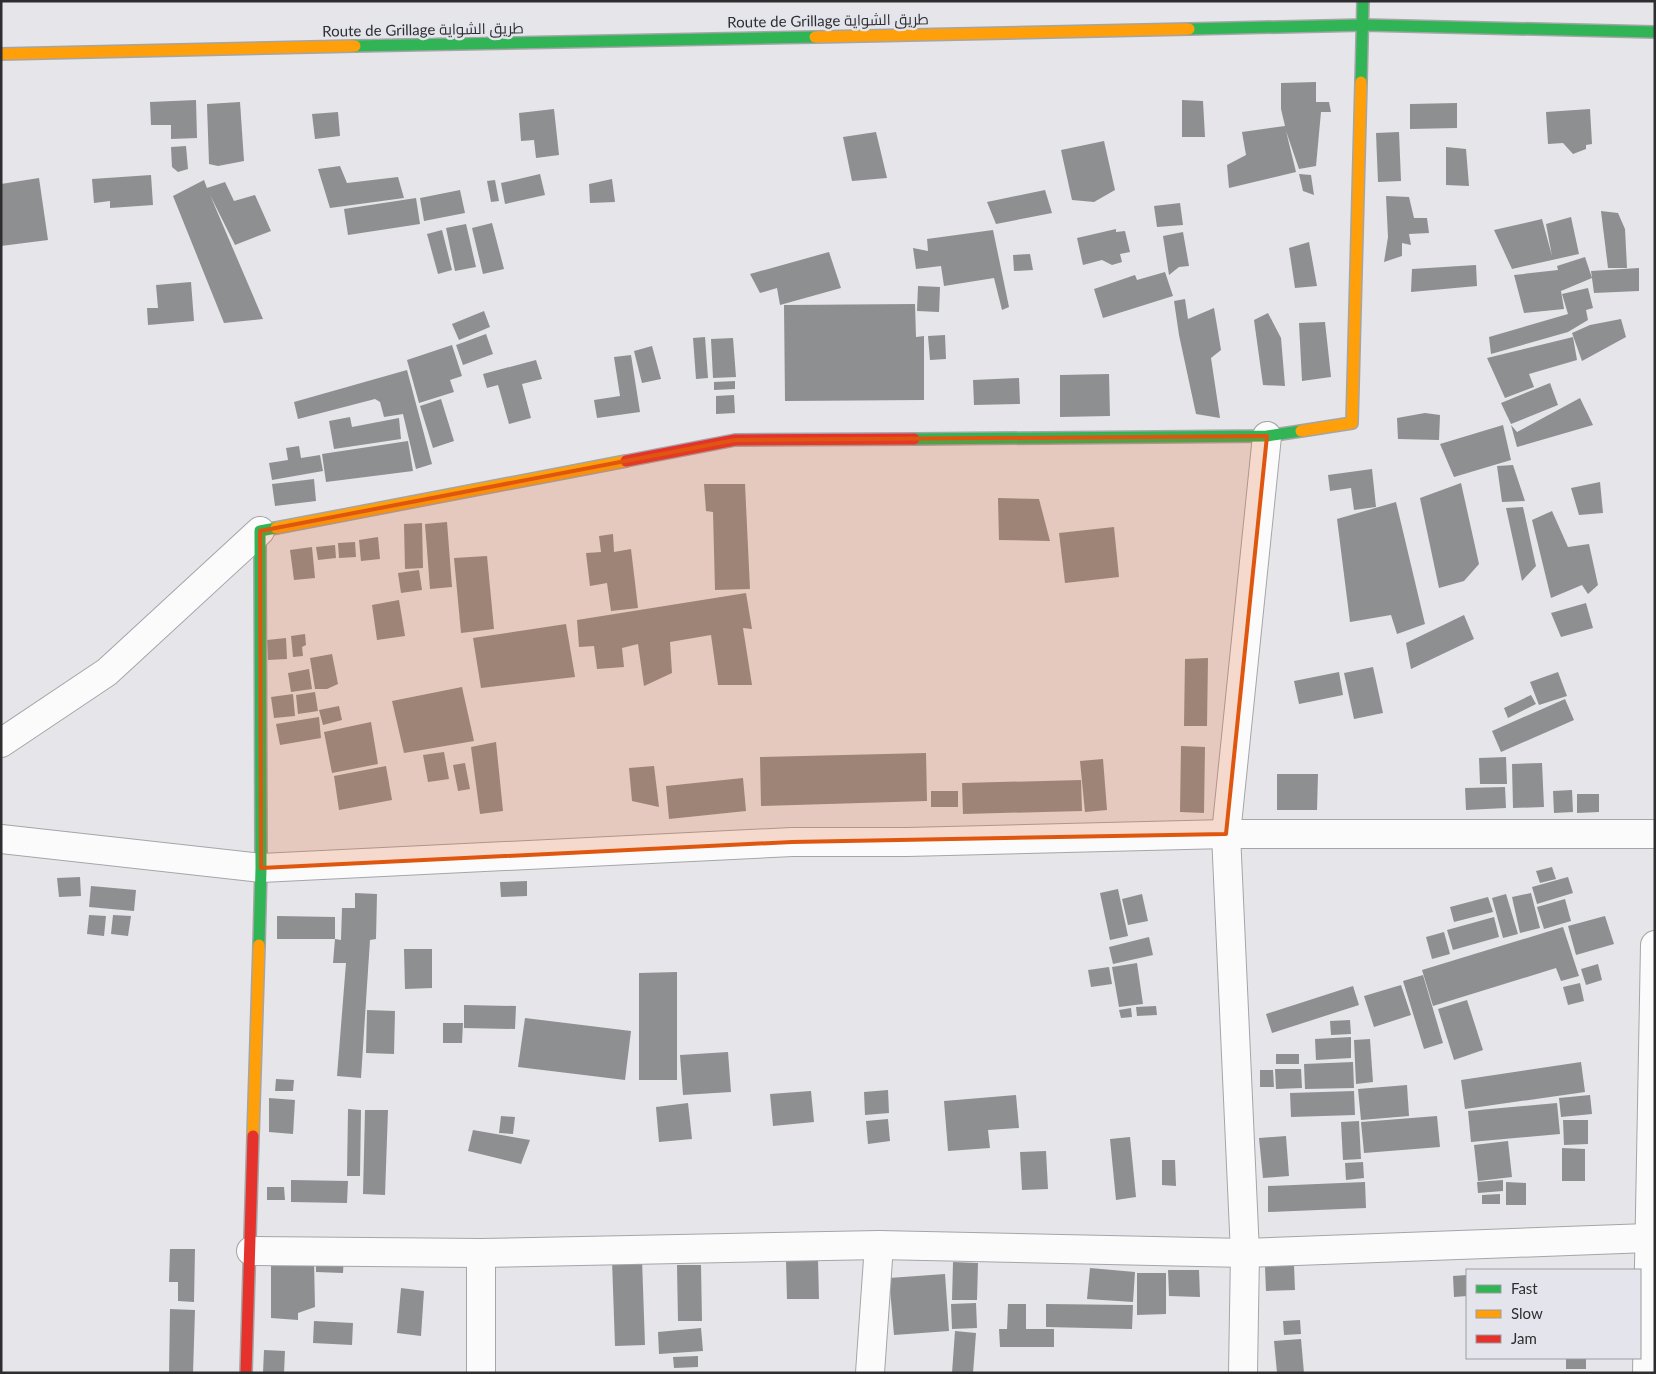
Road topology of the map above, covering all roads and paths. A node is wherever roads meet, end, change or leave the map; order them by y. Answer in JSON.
{"nodes":[{"id":1,"x":1363,"y":1,"type":"edge"},
{"id":2,"x":1364,"y":25,"type":"junction"},
{"id":3,"x":1655,"y":32,"type":"edge"},
{"id":4,"x":1,"y":54,"type":"edge"},
{"id":5,"x":1267,"y":436,"type":"junction"},
{"id":6,"x":260,"y":531,"type":"junction"},
{"id":7,"x":4,"y":738,"type":"edge"},
{"id":8,"x":1226,"y":834,"type":"junction"},
{"id":9,"x":1655,"y":834,"type":"edge"},
{"id":10,"x":1,"y":838,"type":"edge"},
{"id":11,"x":260,"y":868,"type":"junction"},
{"id":12,"x":1655,"y":945,"type":"edge"},
{"id":13,"x":1648,"y":1238,"type":"junction"},
{"id":14,"x":879,"y":1244,"type":"junction"},
{"id":15,"x":250,"y":1251,"type":"junction"},
{"id":16,"x":481,"y":1253,"type":"junction"},
{"id":17,"x":1245,"y":1253,"type":"junction"},
{"id":18,"x":246,"y":1373,"type":"edge"},
{"id":19,"x":481,"y":1373,"type":"edge"},
{"id":20,"x":870,"y":1373,"type":"edge"},
{"id":21,"x":1243,"y":1373,"type":"edge"},
{"id":22,"x":1647,"y":1373,"type":"edge"}],
"edges":[{"from":1,"to":2,"type":"street"},
{"from":2,"to":3,"type":"street","name":"Route de Grillage طريق الشواية"},
{"from":2,"to":4,"type":"street","name":"Route de Grillage طريق الشواية"},
{"from":2,"to":5,"type":"street"},
{"from":5,"to":6,"type":"street"},
{"from":5,"to":8,"type":"street"},
{"from":6,"to":7,"type":"street"},
{"from":6,"to":11,"type":"street"},
{"from":8,"to":9,"type":"street"},
{"from":8,"to":11,"type":"street"},
{"from":8,"to":17,"type":"street"},
{"from":10,"to":11,"type":"street"},
{"from":11,"to":15,"type":"street"},
{"from":12,"to":13,"type":"street"},
{"from":13,"to":17,"type":"street"},
{"from":13,"to":22,"type":"street"},
{"from":14,"to":16,"type":"street"},
{"from":14,"to":17,"type":"street"},
{"from":14,"to":20,"type":"street"},
{"from":15,"to":16,"type":"street"},
{"from":15,"to":18,"type":"street"},
{"from":16,"to":19,"type":"street"},
{"from":17,"to":21,"type":"street"}]}
